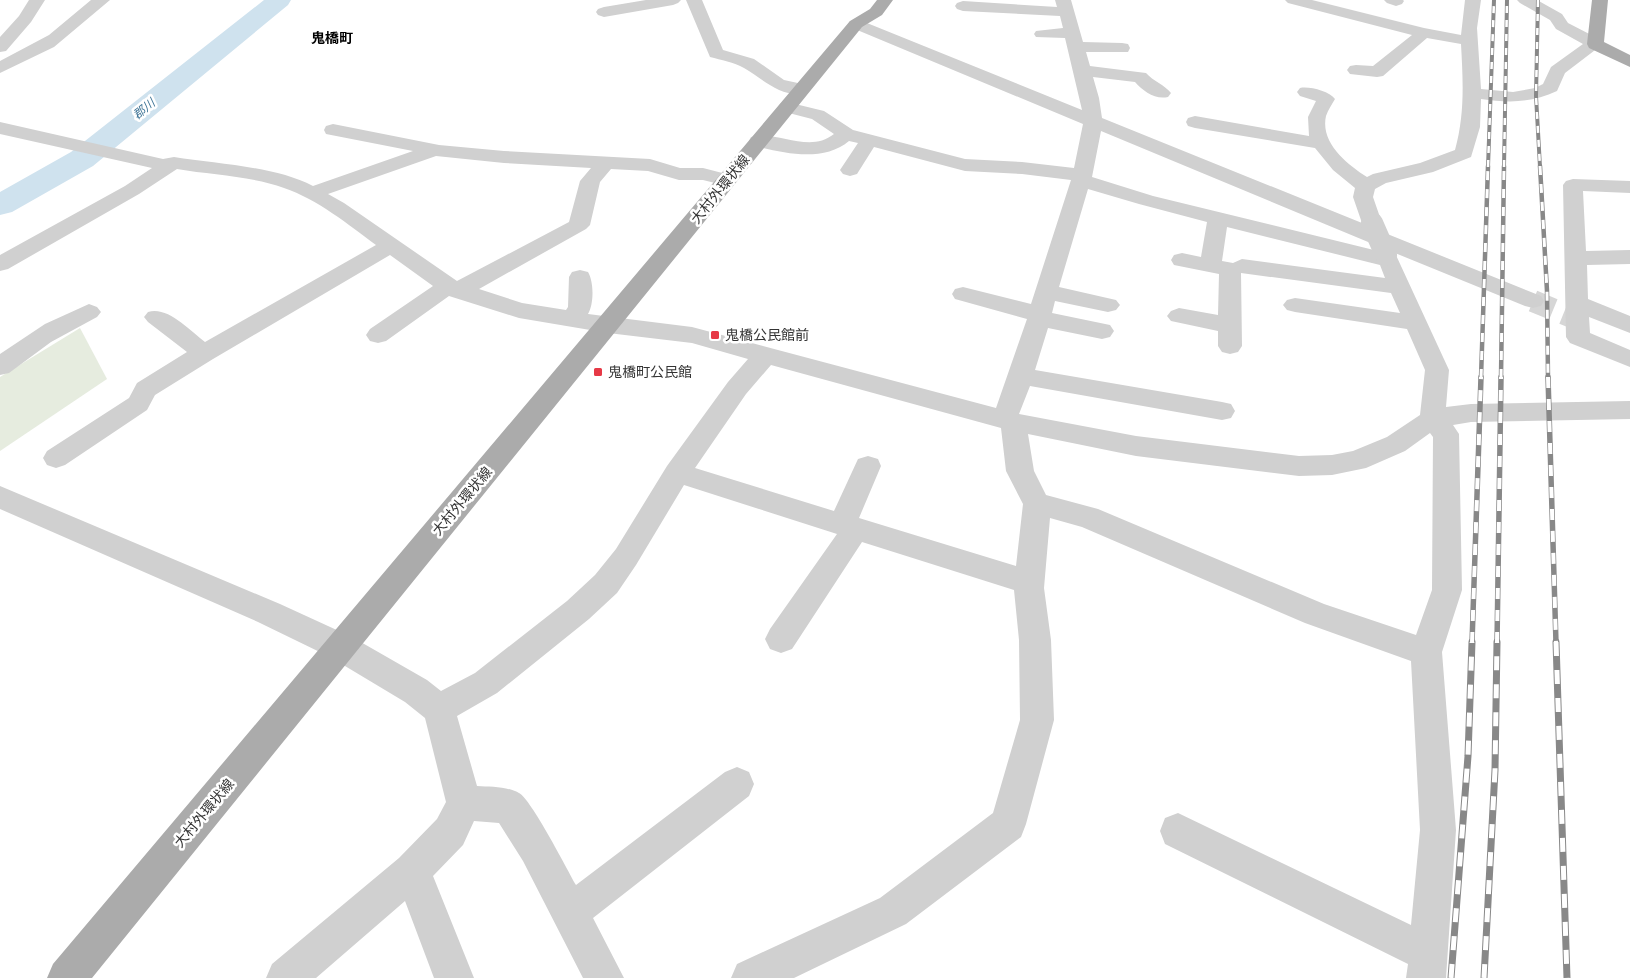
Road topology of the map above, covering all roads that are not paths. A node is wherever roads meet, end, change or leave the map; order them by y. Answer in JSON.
{"nodes":[{"id":1,"x":36,"y":0,"type":"edge"},
{"id":2,"x":102,"y":0,"type":"edge"},
{"id":3,"x":673,"y":0,"type":"edge"},
{"id":4,"x":694,"y":0,"type":"edge"},
{"id":5,"x":885,"y":0,"type":"edge"},
{"id":6,"x":1293,"y":0,"type":"edge"},
{"id":7,"x":1473,"y":0,"type":"edge"},
{"id":8,"x":1524,"y":0,"type":"edge"},
{"id":9,"x":1600,"y":0,"type":"edge"},
{"id":10,"x":963,"y":6,"type":"dead end"},
{"id":11,"x":1065,"y":6,"type":"edge"},
{"id":12,"x":604,"y":12,"type":"dead end"},
{"id":13,"x":857,"y":15,"type":"junction"},
{"id":14,"x":1470,"y":20,"type":"junction"},
{"id":15,"x":1042,"y":34,"type":"dead end"},
{"id":16,"x":1431,"y":34,"type":"junction"},
{"id":17,"x":1073,"y":40,"type":"junction"},
{"id":18,"x":1470,"y":41,"type":"junction"},
{"id":19,"x":1595,"y":44,"type":"junction"},
{"id":20,"x":0,"y":47,"type":"edge"},
{"id":21,"x":1122,"y":48,"type":"dead end"},
{"id":22,"x":1630,"y":62,"type":"edge"},
{"id":23,"x":0,"y":68,"type":"edge"},
{"id":24,"x":1081,"y":70,"type":"junction"},
{"id":25,"x":1356,"y":70,"type":"dead end"},
{"id":26,"x":1306,"y":92,"type":"dead end"},
{"id":27,"x":1162,"y":93,"type":"dead end"},
{"id":28,"x":1472,"y":93,"type":"junction"},
{"id":29,"x":794,"y":98,"type":"junction"},
{"id":30,"x":1093,"y":122,"type":"junction"},
{"id":31,"x":1195,"y":122,"type":"dead end"},
{"id":32,"x":0,"y":128,"type":"edge"},
{"id":33,"x":333,"y":130,"type":"dead end"},
{"id":34,"x":846,"y":134,"type":"junction"},
{"id":35,"x":869,"y":140,"type":"junction"},
{"id":36,"x":758,"y":141,"type":"junction"},
{"id":37,"x":1323,"y":144,"type":"junction"},
{"id":38,"x":434,"y":150,"type":"junction"},
{"id":39,"x":169,"y":164,"type":"junction"},
{"id":40,"x":605,"y":164,"type":"junction"},
{"id":41,"x":850,"y":170,"type":"dead end"},
{"id":42,"x":1082,"y":177,"type":"junction"},
{"id":43,"x":727,"y":180,"type":"junction"},
{"id":44,"x":1366,"y":186,"type":"junction"},
{"id":45,"x":1630,"y":187,"type":"edge"},
{"id":46,"x":312,"y":193,"type":"junction"},
{"id":47,"x":1218,"y":218,"type":"junction"},
{"id":48,"x":392,"y":245,"type":"junction"},
{"id":49,"x":1630,"y":257,"type":"edge"},
{"id":50,"x":1388,"y":258,"type":"junction"},
{"id":51,"x":1576,"y":258,"type":"junction"},
{"id":52,"x":1182,"y":260,"type":"dead end"},
{"id":53,"x":0,"y":264,"type":"edge"},
{"id":54,"x":1210,"y":265,"type":"junction"},
{"id":55,"x":1242,"y":266,"type":"dead end"},
{"id":56,"x":580,"y":276,"type":"dead end"},
{"id":57,"x":1401,"y":288,"type":"junction"},
{"id":58,"x":452,"y":289,"type":"junction"},
{"id":59,"x":1046,"y":292,"type":"junction"},
{"id":60,"x":964,"y":294,"type":"dead end"},
{"id":61,"x":1533,"y":301,"type":"tunnel mouth"},
{"id":62,"x":1577,"y":303,"type":"junction"},
{"id":63,"x":1108,"y":305,"type":"dead end"},
{"id":64,"x":1295,"y":305,"type":"dead end"},
{"id":65,"x":89,"y":312,"type":"dead end"},
{"id":66,"x":1039,"y":316,"type":"junction"},
{"id":67,"x":1179,"y":316,"type":"dead end"},
{"id":68,"x":156,"y":317,"type":"dead end"},
{"id":69,"x":572,"y":319,"type":"junction"},
{"id":70,"x":1416,"y":323,"type":"junction"},
{"id":71,"x":1589,"y":324,"type":"tunnel mouth"},
{"id":72,"x":608,"y":325,"type":"junction"},
{"id":73,"x":1630,"y":325,"type":"edge"},
{"id":74,"x":1102,"y":331,"type":"dead end"},
{"id":75,"x":378,"y":335,"type":"dead end"},
{"id":76,"x":1630,"y":341,"type":"edge"},
{"id":77,"x":204,"y":353,"type":"junction"},
{"id":78,"x":766,"y":354,"type":"junction"},
{"id":79,"x":1630,"y":359,"type":"edge"},
{"id":80,"x":0,"y":367,"type":"edge"},
{"id":81,"x":1021,"y":376,"type":"junction"},
{"id":82,"x":1630,"y":410,"type":"edge"},
{"id":83,"x":1222,"y":411,"type":"dead end"},
{"id":84,"x":1432,"y":419,"type":"junction"},
{"id":85,"x":1009,"y":420,"type":"junction"},
{"id":86,"x":56,"y":458,"type":"dead end"},
{"id":87,"x":868,"y":466,"type":"dead end"},
{"id":88,"x":677,"y":473,"type":"junction"},
{"id":89,"x":0,"y":497,"type":"edge"},
{"id":90,"x":1037,"y":504,"type":"junction"},
{"id":91,"x":849,"y":526,"type":"junction"},
{"id":92,"x":1029,"y":582,"type":"dead end"},
{"id":93,"x":781,"y":639,"type":"dead end"},
{"id":94,"x":342,"y":647,"type":"junction"},
{"id":95,"x":1426,"y":652,"type":"junction"},
{"id":96,"x":439,"y":709,"type":"junction"},
{"id":97,"x":736,"y":784,"type":"dead end"},
{"id":98,"x":464,"y":803,"type":"junction"},
{"id":99,"x":1178,"y":832,"type":"dead end"},
{"id":100,"x":412,"y":871,"type":"junction"},
{"id":101,"x":570,"y":913,"type":"junction"},
{"id":102,"x":1427,"y":966,"type":"edge"},
{"id":103,"x":67,"y":978,"type":"edge"},
{"id":104,"x":286,"y":978,"type":"edge"},
{"id":105,"x":454,"y":978,"type":"edge"},
{"id":106,"x":604,"y":978,"type":"edge"},
{"id":107,"x":750,"y":978,"type":"edge"}],
"edges":[{"from":1,"to":20,"type":"street"},
{"from":2,"to":23,"type":"street"},
{"from":3,"to":12,"type":"street"},
{"from":4,"to":29,"type":"street"},
{"from":5,"to":13,"type":"main road","name":"大村外環状線"},
{"from":6,"to":16,"type":"street"},
{"from":7,"to":14,"type":"street"},
{"from":8,"to":19,"type":"street"},
{"from":9,"to":19,"type":"main road"},
{"from":10,"to":11,"type":"street"},
{"from":11,"to":17,"type":"street"},
{"from":13,"to":29,"type":"main road","name":"大村外環状線"},
{"from":13,"to":30,"type":"street"},
{"from":14,"to":16,"type":"street"},
{"from":14,"to":18,"type":"street"},
{"from":15,"to":17,"type":"street"},
{"from":16,"to":18,"type":"street"},
{"from":16,"to":25,"type":"street"},
{"from":17,"to":21,"type":"street"},
{"from":17,"to":24,"type":"street"},
{"from":18,"to":28,"type":"street"},
{"from":19,"to":22,"type":"main road"},
{"from":19,"to":28,"type":"street"},
{"from":24,"to":27,"type":"street"},
{"from":24,"to":30,"type":"street"},
{"from":26,"to":37,"type":"street"},
{"from":28,"to":44,"type":"street"},
{"from":29,"to":34,"type":"street"},
{"from":29,"to":36,"type":"main road","name":"大村外環状線"},
{"from":30,"to":42,"type":"street"},
{"from":30,"to":61,"type":"street"},
{"from":31,"to":37,"type":"street"},
{"from":32,"to":39,"type":"street"},
{"from":33,"to":38,"type":"street"},
{"from":34,"to":35,"type":"street"},
{"from":34,"to":36,"type":"street"},
{"from":35,"to":41,"type":"street"},
{"from":35,"to":42,"type":"street"},
{"from":36,"to":43,"type":"main road","name":"大村外環状線"},
{"from":37,"to":44,"type":"street"},
{"from":38,"to":40,"type":"street"},
{"from":38,"to":46,"type":"street"},
{"from":39,"to":46,"type":"street"},
{"from":39,"to":53,"type":"street"},
{"from":40,"to":43,"type":"street"},
{"from":40,"to":58,"type":"street"},
{"from":42,"to":47,"type":"street"},
{"from":42,"to":59,"type":"street"},
{"from":43,"to":72,"type":"main road","name":"大村外環状線"},
{"from":44,"to":50,"type":"street","bridge":true},
{"from":45,"to":51,"type":"street"},
{"from":46,"to":48,"type":"street"},
{"from":47,"to":50,"type":"street"},
{"from":47,"to":54,"type":"street"},
{"from":48,"to":58,"type":"street"},
{"from":48,"to":77,"type":"street"},
{"from":49,"to":51,"type":"street"},
{"from":50,"to":57,"type":"street"},
{"from":51,"to":62,"type":"street"},
{"from":52,"to":54,"type":"street"},
{"from":54,"to":67,"type":"street"},
{"from":55,"to":57,"type":"street"},
{"from":56,"to":69,"type":"street"},
{"from":57,"to":70,"type":"street"},
{"from":58,"to":69,"type":"street"},
{"from":58,"to":75,"type":"street"},
{"from":59,"to":63,"type":"street"},
{"from":59,"to":66,"type":"street"},
{"from":60,"to":66,"type":"street"},
{"from":62,"to":73,"type":"street"},
{"from":62,"to":79,"type":"street"},
{"from":64,"to":70,"type":"street"},
{"from":65,"to":80,"type":"street"},
{"from":66,"to":74,"type":"street"},
{"from":66,"to":81,"type":"street"},
{"from":68,"to":77,"type":"street"},
{"from":69,"to":72,"type":"street"},
{"from":70,"to":84,"type":"street"},
{"from":71,"to":76,"type":"street"},
{"from":72,"to":78,"type":"street"},
{"from":72,"to":94,"type":"main road","name":"大村外環状線"},
{"from":77,"to":86,"type":"street"},
{"from":78,"to":85,"type":"street"},
{"from":78,"to":88,"type":"street"},
{"from":81,"to":83,"type":"street"},
{"from":81,"to":85,"type":"street"},
{"from":82,"to":84,"type":"street"},
{"from":84,"to":85,"type":"street"},
{"from":84,"to":95,"type":"street"},
{"from":85,"to":90,"type":"street"},
{"from":87,"to":91,"type":"street"},
{"from":88,"to":91,"type":"street"},
{"from":88,"to":96,"type":"street"},
{"from":89,"to":94,"type":"street"},
{"from":90,"to":95,"type":"street"},
{"from":90,"to":107,"type":"street"},
{"from":91,"to":92,"type":"street"},
{"from":91,"to":93,"type":"street"},
{"from":94,"to":96,"type":"street"},
{"from":94,"to":103,"type":"main road","name":"大村外環状線"},
{"from":95,"to":102,"type":"street"},
{"from":96,"to":98,"type":"street"},
{"from":97,"to":101,"type":"street"},
{"from":98,"to":100,"type":"street"},
{"from":98,"to":101,"type":"street"},
{"from":99,"to":102,"type":"street"},
{"from":100,"to":104,"type":"street"},
{"from":100,"to":105,"type":"street"},
{"from":101,"to":106,"type":"street"}]}
